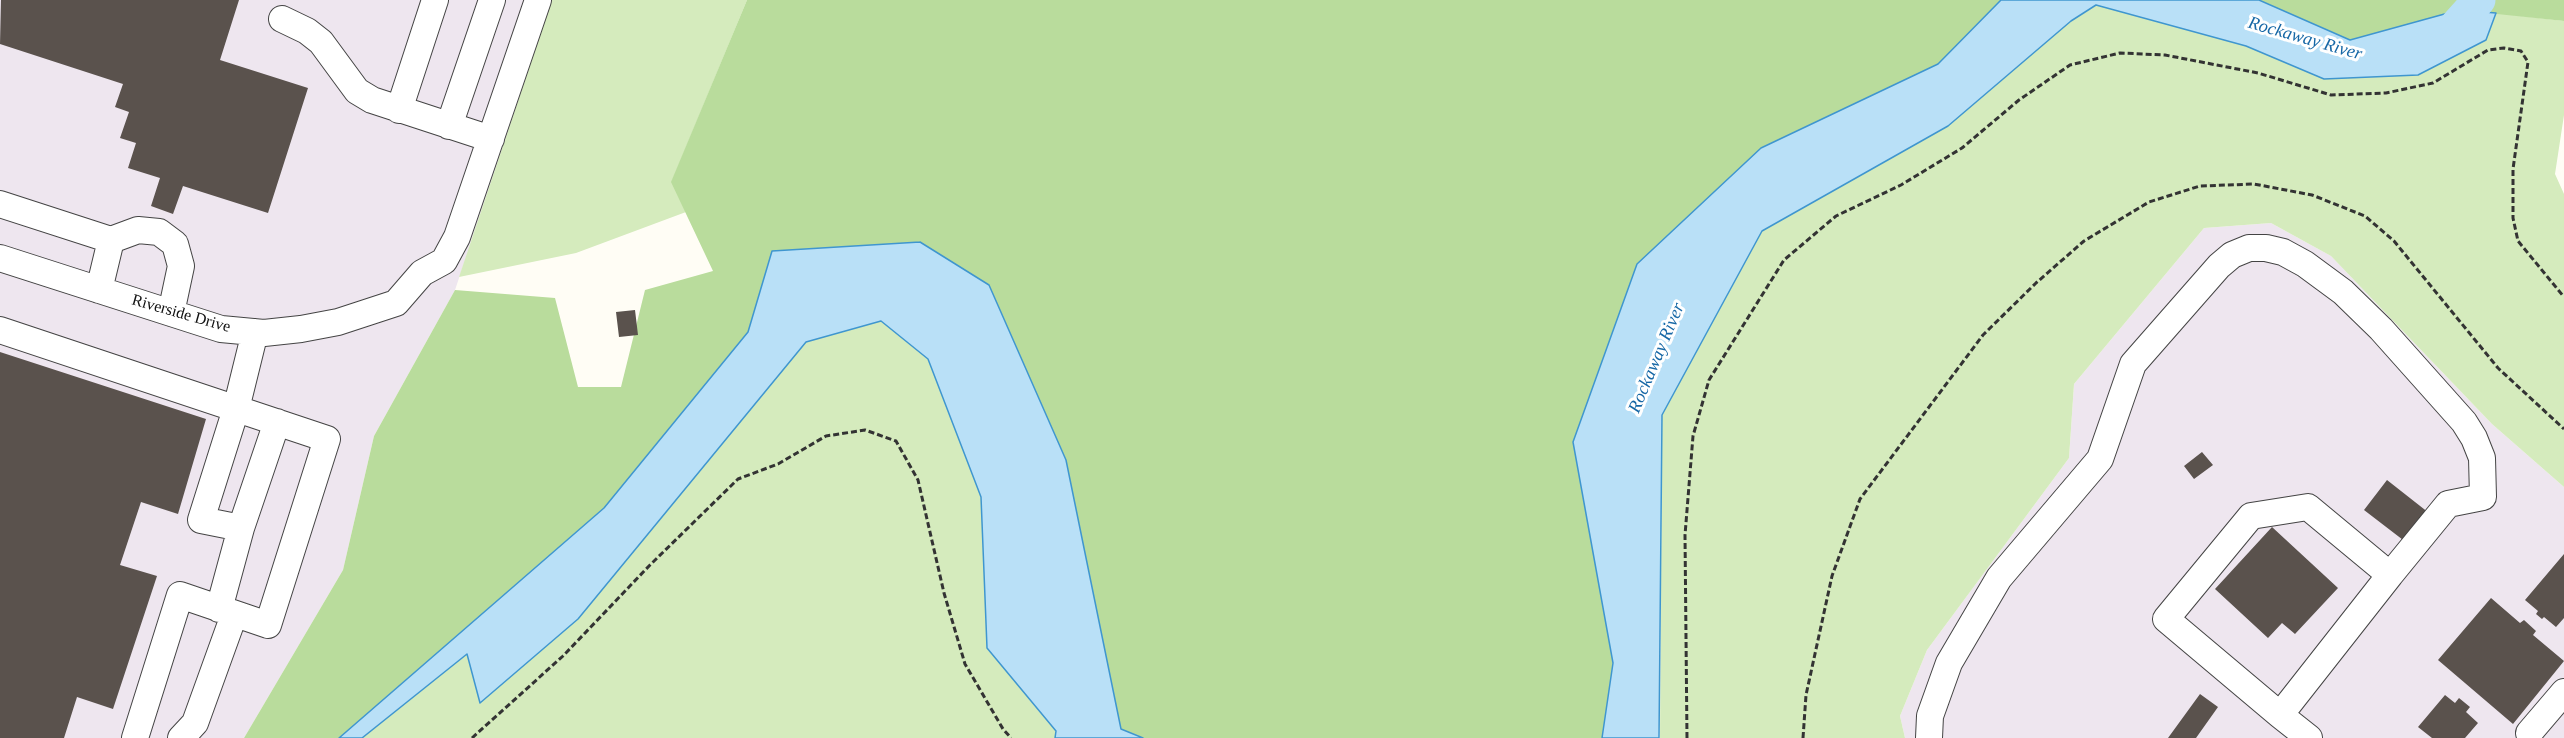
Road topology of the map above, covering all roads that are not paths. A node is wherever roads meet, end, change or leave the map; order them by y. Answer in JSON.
{"nodes":[{"id":1,"x":435,"y":0,"type":"edge"},
{"id":2,"x":492,"y":0,"type":"edge"},
{"id":3,"x":538,"y":0,"type":"edge"},
{"id":4,"x":282,"y":19,"type":"dead end"},
{"id":5,"x":399,"y":110,"type":"junction"},
{"id":6,"x":449,"y":126,"type":"junction"},
{"id":7,"x":491,"y":139,"type":"junction"},
{"id":8,"x":0,"y":204,"type":"edge"},
{"id":9,"x":111,"y":240,"type":"junction"},
{"id":10,"x":0,"y":258,"type":"edge"},
{"id":11,"x":99,"y":290,"type":"junction"},
{"id":12,"x":171,"y":313,"type":"junction"},
{"id":13,"x":0,"y":330,"type":"edge"},
{"id":14,"x":255,"y":332,"type":"junction"},
{"id":15,"x":236,"y":409,"type":"junction"},
{"id":16,"x":277,"y":422,"type":"junction"},
{"id":17,"x":241,"y":528,"type":"junction"},
{"id":18,"x":2390,"y":575,"type":"junction"},
{"id":19,"x":227,"y":612,"type":"junction"},
{"id":20,"x":2564,"y":692,"type":"edge"},
{"id":21,"x":2280,"y":714,"type":"junction"},
{"id":22,"x":2527,"y":736,"type":"edge"},
{"id":23,"x":135,"y":738,"type":"edge"},
{"id":24,"x":181,"y":738,"type":"edge"},
{"id":25,"x":1929,"y":738,"type":"edge"},
{"id":26,"x":2309,"y":738,"type":"edge"}],
"edges":[{"from":1,"to":5,"type":"street"},
{"from":2,"to":6,"type":"street"},
{"from":3,"to":7,"type":"street","name":"Riverside Drive"},
{"from":4,"to":5,"type":"street"},
{"from":5,"to":6,"type":"street"},
{"from":6,"to":7,"type":"street"},
{"from":7,"to":14,"type":"street","name":"Riverside Drive"},
{"from":8,"to":9,"type":"street"},
{"from":9,"to":11,"type":"street"},
{"from":9,"to":12,"type":"street"},
{"from":10,"to":11,"type":"street","name":"Riverside Drive"},
{"from":11,"to":12,"type":"street","name":"Riverside Drive"},
{"from":12,"to":14,"type":"street","name":"Riverside Drive"},
{"from":13,"to":15,"type":"street"},
{"from":14,"to":15,"type":"street"},
{"from":15,"to":16,"type":"street"},
{"from":15,"to":17,"type":"street"},
{"from":16,"to":17,"type":"street"},
{"from":16,"to":19,"type":"street"},
{"from":17,"to":19,"type":"street"},
{"from":18,"to":21,"type":"street"},
{"from":18,"to":21,"type":"street"},
{"from":18,"to":25,"type":"street"},
{"from":19,"to":23,"type":"street"},
{"from":19,"to":24,"type":"street"},
{"from":20,"to":22,"type":"street"},
{"from":21,"to":26,"type":"street"}]}
